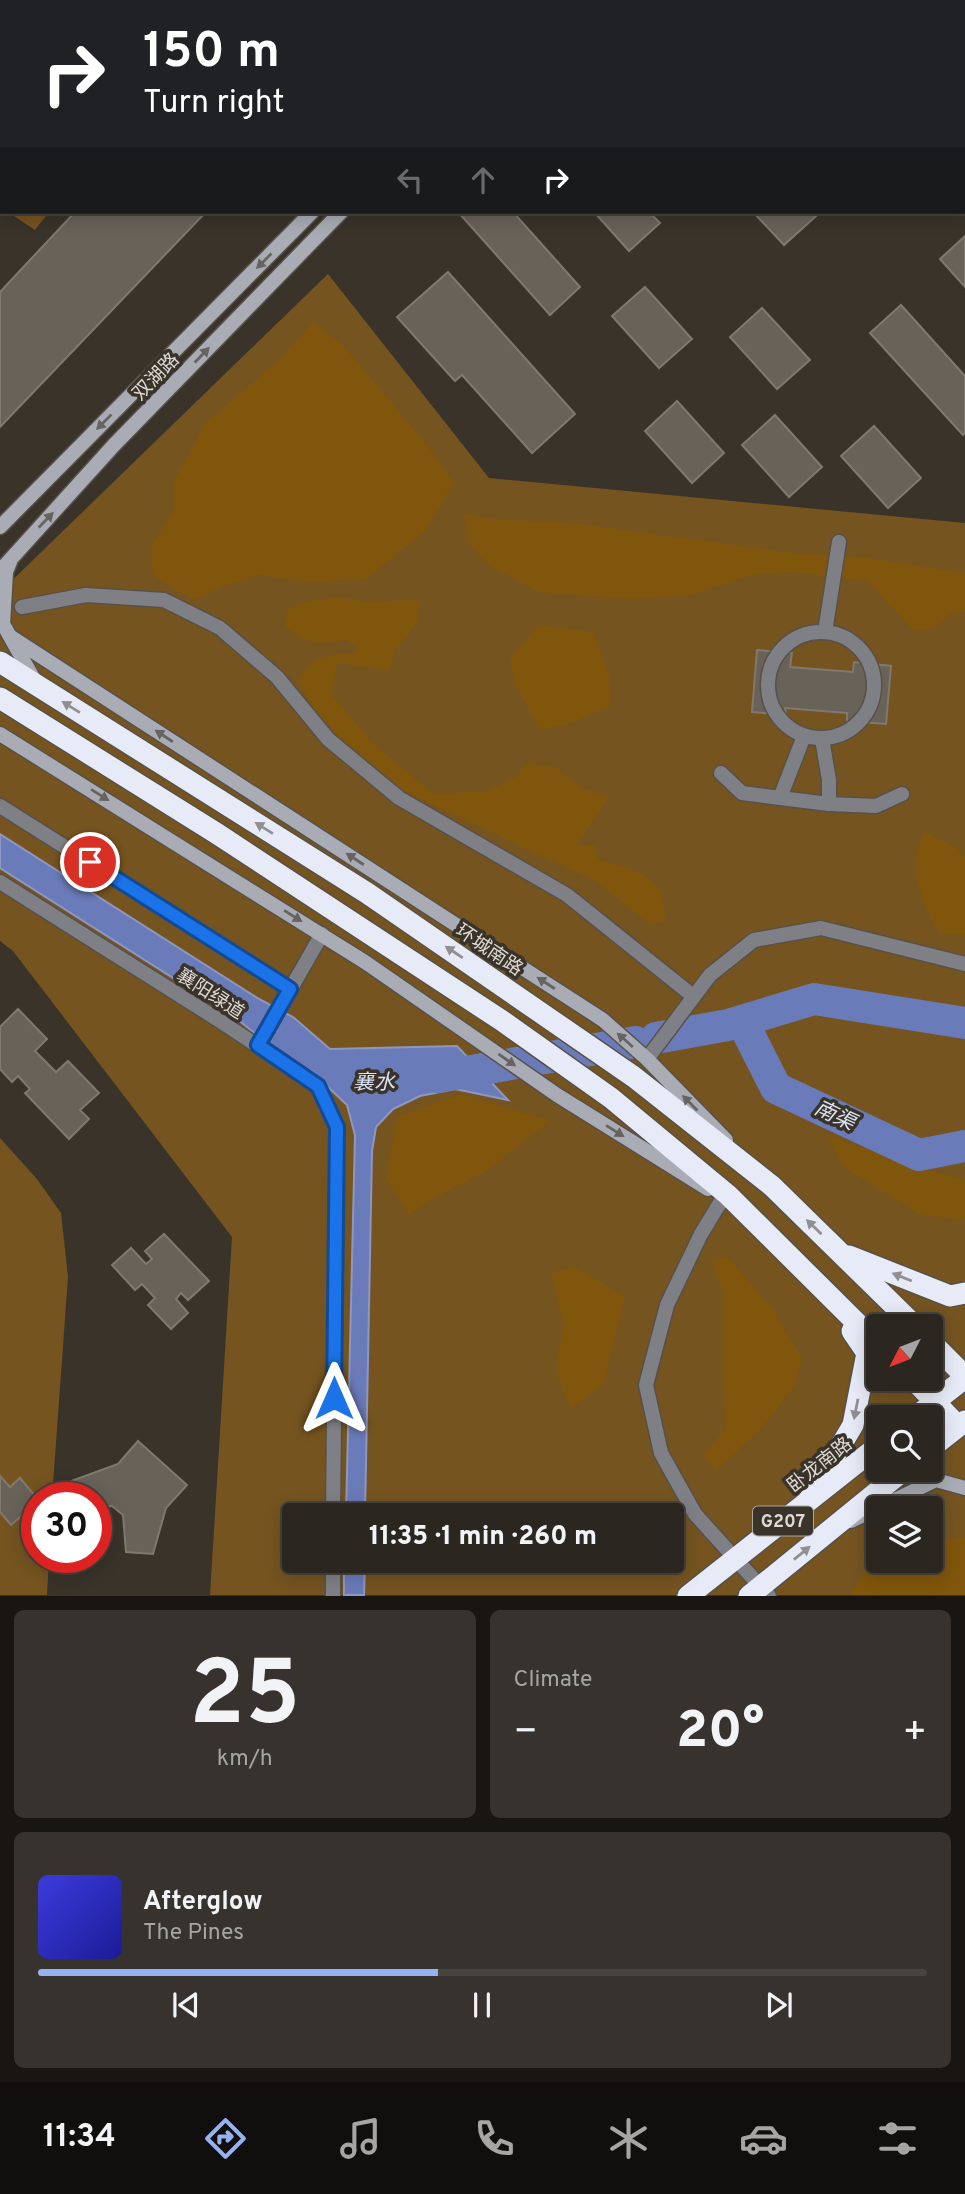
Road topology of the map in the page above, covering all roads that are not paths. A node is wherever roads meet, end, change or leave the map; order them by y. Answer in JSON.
{"nodes":[{"id":1,"x":310,"y":214,"type":"edge"},
{"id":2,"x":339,"y":214,"type":"edge"},
{"id":3,"x":0,"y":527,"type":"edge"},
{"id":4,"x":839,"y":542,"type":"dead end"},
{"id":5,"x":13,"y":554,"type":"junction"},
{"id":6,"x":0,"y":571,"type":"edge"},
{"id":7,"x":22,"y":607,"type":"dead end"},
{"id":8,"x":825,"y":632,"type":"junction"},
{"id":9,"x":11,"y":637,"type":"junction"},
{"id":10,"x":0,"y":663,"type":"edge"},
{"id":11,"x":38,"y":687,"type":"junction"},
{"id":12,"x":0,"y":698,"type":"edge"},
{"id":13,"x":0,"y":734,"type":"edge"},
{"id":14,"x":804,"y":736,"type":"junction"},
{"id":15,"x":822,"y":739,"type":"junction"},
{"id":16,"x":721,"y":773,"type":"dead end"},
{"id":17,"x":901,"y":794,"type":"dead end"},
{"id":18,"x":780,"y":798,"type":"junction"},
{"id":19,"x":829,"y":804,"type":"junction"},
{"id":20,"x":0,"y":806,"type":"edge"},
{"id":21,"x":0,"y":882,"type":"edge"},
{"id":22,"x":322,"y":934,"type":"junction"},
{"id":23,"x":965,"y":964,"type":"edge"},
{"id":24,"x":288,"y":993,"type":"junction"},
{"id":25,"x":693,"y":996,"type":"junction"},
{"id":26,"x":258,"y":1045,"type":"junction"},
{"id":27,"x":647,"y":1059,"type":"junction"},
{"id":28,"x":772,"y":1186,"type":"junction"},
{"id":29,"x":723,"y":1198,"type":"junction"},
{"id":30,"x":748,"y":1214,"type":"junction"},
{"id":31,"x":841,"y":1252,"type":"junction"},
{"id":32,"x":820,"y":1283,"type":"junction"},
{"id":33,"x":965,"y":1293,"type":"edge"},
{"id":34,"x":903,"y":1314,"type":"edge"},
{"id":35,"x":866,"y":1331,"type":"edge"},
{"id":36,"x":943,"y":1354,"type":"edge"},
{"id":37,"x":965,"y":1377,"type":"edge"},
{"id":38,"x":924,"y":1391,"type":"edge"},
{"id":39,"x":934,"y":1401,"type":"junction"},
{"id":40,"x":929,"y":1405,"type":"edge"},
{"id":41,"x":963,"y":1426,"type":"edge"},
{"id":42,"x":943,"y":1440,"type":"edge"},
{"id":43,"x":866,"y":1455,"type":"edge"},
{"id":44,"x":889,"y":1482,"type":"edge"},
{"id":45,"x":965,"y":1488,"type":"edge"},
{"id":46,"x":808,"y":1501,"type":"junction"},
{"id":47,"x":333,"y":1503,"type":"edge"},
{"id":48,"x":828,"y":1532,"type":"junction"},
{"id":49,"x":735,"y":1559,"type":"junction"},
{"id":50,"x":333,"y":1573,"type":"edge"},
{"id":51,"x":760,"y":1593,"type":"edge"},
{"id":52,"x":333,"y":1595,"type":"edge"},
{"id":53,"x":688,"y":1595,"type":"edge"}],
"edges":[{"from":1,"to":3,"type":"street","name":"双湖路","one_way":true},
{"from":5,"to":2,"type":"street","name":"双湖路","one_way":true},
{"from":4,"to":8,"type":"street"},
{"from":5,"to":6,"type":"street","name":"双湖路"},
{"from":5,"to":9,"type":"street"},
{"from":7,"to":25,"type":"street"},
{"from":8,"to":14,"type":"street"},
{"from":8,"to":15,"type":"street"},
{"from":9,"to":11,"type":"street"},
{"from":27,"to":9,"type":"street","one_way":true},
{"from":10,"to":11,"type":"highway","name":"环城南路"},
{"from":28,"to":11,"type":"highway","name":"环城南路","one_way":true},
{"from":12,"to":30,"type":"highway"},
{"from":13,"to":22,"type":"street","one_way":true},
{"from":14,"to":15,"type":"street"},
{"from":14,"to":18,"type":"street"},
{"from":15,"to":19,"type":"street"},
{"from":16,"to":18,"type":"street"},
{"from":17,"to":19,"type":"street"},
{"from":18,"to":19,"type":"street"},
{"from":20,"to":24,"type":"street"},
{"from":21,"to":26,"type":"street","name":"襄阳绿道"},
{"from":22,"to":24,"type":"street"},
{"from":22,"to":29,"type":"street","one_way":true},
{"from":23,"to":25,"type":"street"},
{"from":24,"to":26,"type":"street"},
{"from":25,"to":27,"type":"street"},
{"from":26,"to":47,"type":"street","name":"襄阳绿道"},
{"from":28,"to":27,"type":"street","one_way":true},
{"from":31,"to":28,"type":"highway","name":"环城南路","one_way":true},
{"from":29,"to":30,"type":"street"},
{"from":29,"to":49,"type":"street"},
{"from":30,"to":32,"type":"highway"},
{"from":33,"to":31,"type":"highway","one_way":true},
{"from":31,"to":34,"type":"highway","name":"环城南路"},
{"from":32,"to":35,"type":"highway"},
{"from":32,"to":46,"type":"highway","one_way":true},
{"from":36,"to":37,"type":"highway"},
{"from":37,"to":39,"type":"highway"},
{"from":38,"to":39,"type":"highway"},
{"from":39,"to":40,"type":"highway"},
{"from":39,"to":41,"type":"highway"},
{"from":41,"to":42,"type":"highway"},
{"from":43,"to":46,"type":"highway","name":"卧龙南路","number":"G207"},
{"from":44,"to":48,"type":"highway","number":"G207"},
{"from":45,"to":48,"type":"street"},
{"from":46,"to":49,"type":"highway","name":"卧龙南路","number":"G207"},
{"from":51,"to":48,"type":"highway","number":"G207","one_way":true},
{"from":49,"to":51,"type":"street"},
{"from":49,"to":53,"type":"highway","name":"卧龙南路","number":"G207"},
{"from":50,"to":52,"type":"street"}]}
